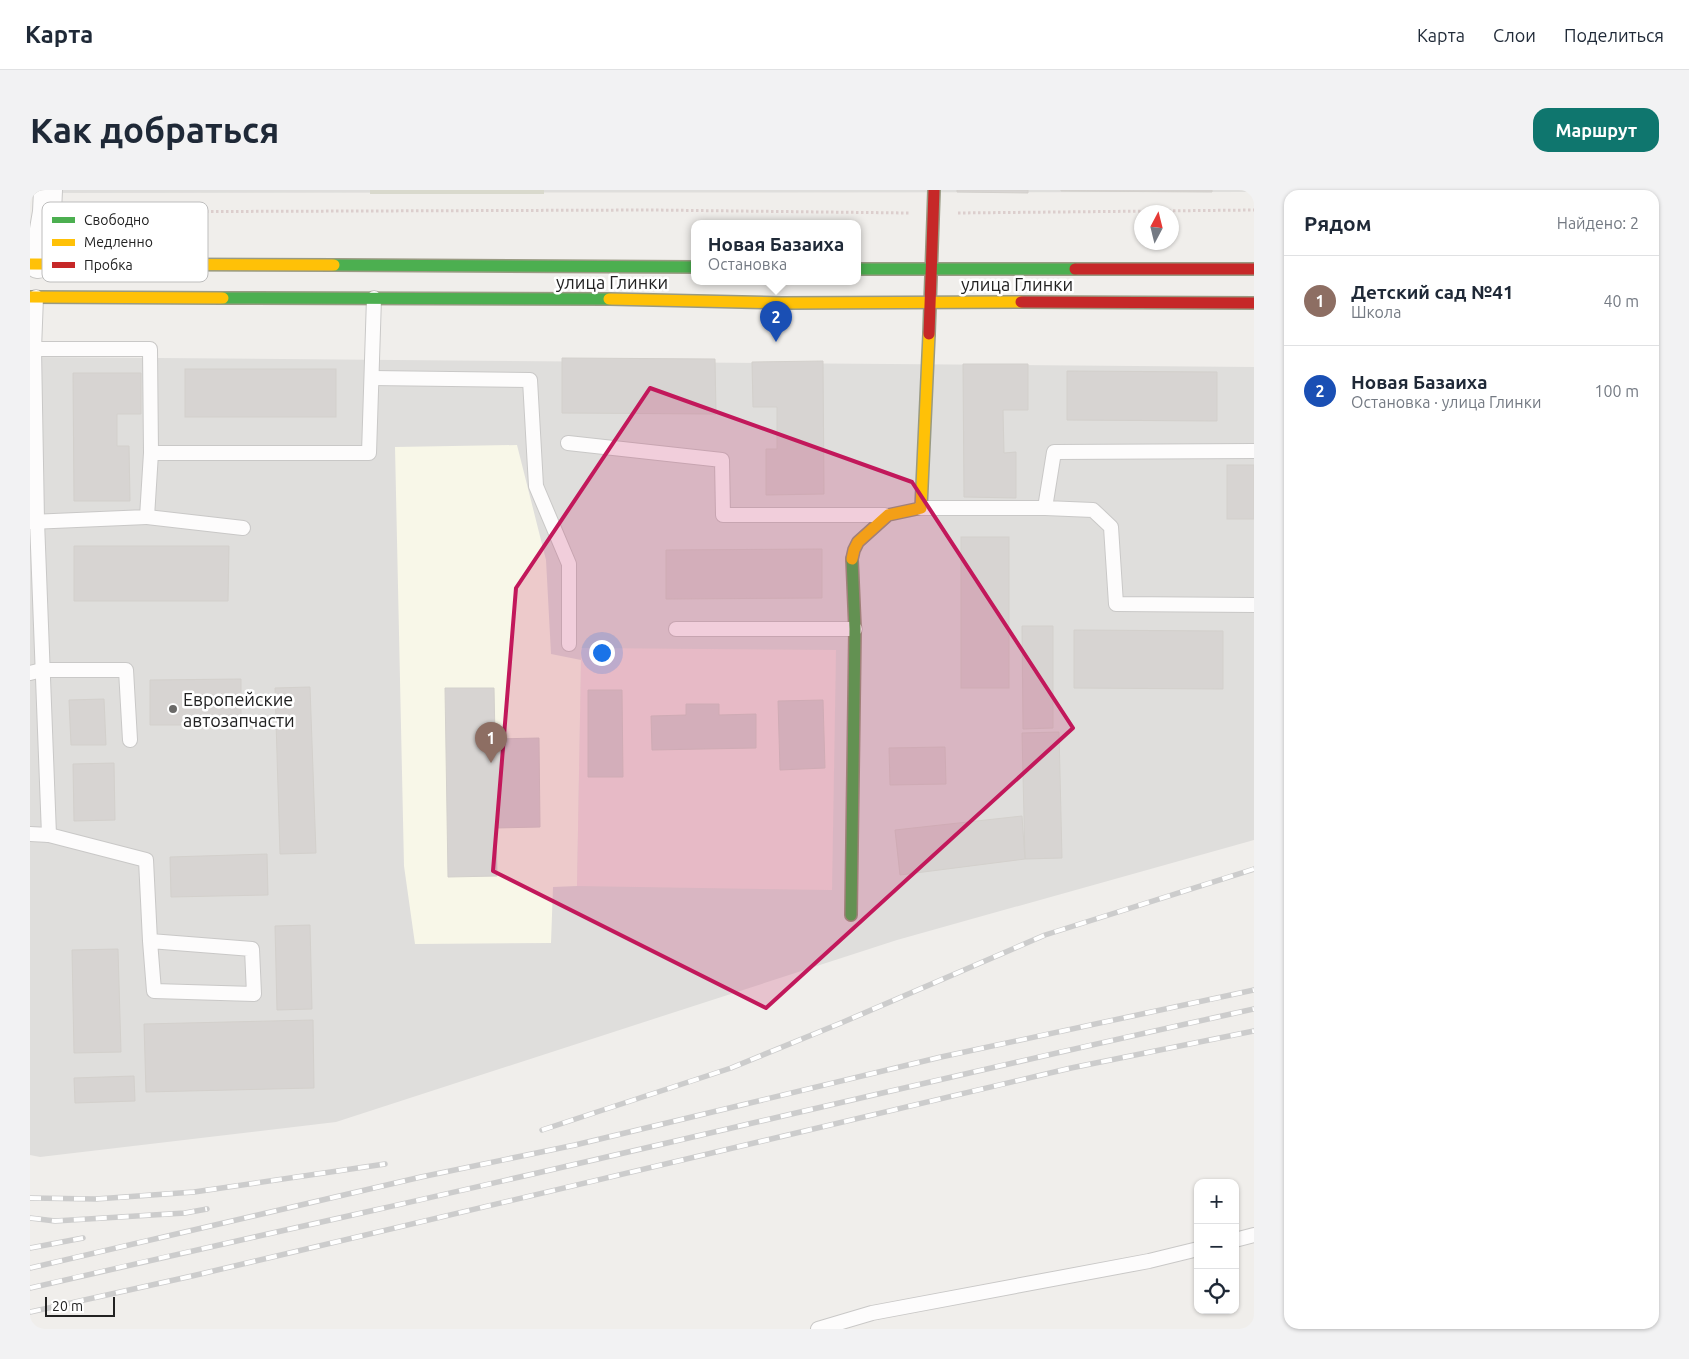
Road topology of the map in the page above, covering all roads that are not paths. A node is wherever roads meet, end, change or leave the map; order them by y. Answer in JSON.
{"nodes":[{"id":1,"x":934,"y":190,"type":"edge"},
{"id":2,"x":42,"y":228,"type":"edge"},
{"id":3,"x":34,"y":264,"type":"edge"},
{"id":4,"x":208,"y":267,"type":"edge"},
{"id":5,"x":691,"y":267,"type":"edge"},
{"id":6,"x":861,"y":269,"type":"edge"},
{"id":7,"x":1254,"y":269,"type":"edge"},
{"id":8,"x":931,"y":270,"type":"junction"},
{"id":9,"x":595,"y":275,"type":"junction"},
{"id":10,"x":33,"y":297,"type":"edge"},
{"id":11,"x":374,"y":298,"type":"junction"},
{"id":12,"x":594,"y":300,"type":"junction"},
{"id":13,"x":931,"y":301,"type":"junction"},
{"id":14,"x":1254,"y":303,"type":"edge"},
{"id":15,"x":34,"y":348,"type":"junction"},
{"id":16,"x":372,"y":378,"type":"junction"},
{"id":17,"x":568,"y":443,"type":"dead end"},
{"id":18,"x":1254,"y":451,"type":"edge"},
{"id":19,"x":151,"y":453,"type":"junction"},
{"id":20,"x":921,"y":508,"type":"junction"},
{"id":21,"x":1045,"y":508,"type":"junction"},
{"id":22,"x":888,"y":515,"type":"junction"},
{"id":23,"x":147,"y":517,"type":"junction"},
{"id":24,"x":34,"y":522,"type":"edge"},
{"id":25,"x":243,"y":528,"type":"dead end"},
{"id":26,"x":1254,"y":605,"type":"edge"},
{"id":27,"x":676,"y":629,"type":"dead end"},
{"id":28,"x":855,"y":629,"type":"junction"},
{"id":29,"x":569,"y":644,"type":"dead end"},
{"id":30,"x":36,"y":672,"type":"edge"},
{"id":31,"x":130,"y":740,"type":"dead end"},
{"id":32,"x":30,"y":834,"type":"edge"},
{"id":33,"x":49,"y":835,"type":"junction"},
{"id":34,"x":851,"y":915,"type":"dead end"},
{"id":35,"x":150,"y":941,"type":"junction"},
{"id":36,"x":1254,"y":1235,"type":"edge"},
{"id":37,"x":1239,"y":1239,"type":"edge"},
{"id":38,"x":1194,"y":1250,"type":"edge"},
{"id":39,"x":818,"y":1329,"type":"edge"}],
"edges":[{"from":1,"to":8,"type":"main road"},
{"from":2,"to":3,"type":"street"},
{"from":4,"to":9,"type":"main road","name":"улица Глинки"},
{"from":5,"to":9,"type":"main road","name":"улица Глинки"},
{"from":6,"to":8,"type":"main road","name":"улица Глинки"},
{"from":7,"to":8,"type":"main road","name":"улица Глинки"},
{"from":8,"to":13,"type":"main road"},
{"from":9,"to":12,"type":"main road"},
{"from":10,"to":11,"type":"main road","name":"улица Глинки"},
{"from":10,"to":15,"type":"lane"},
{"from":11,"to":12,"type":"main road","name":"улица Глинки"},
{"from":11,"to":16,"type":"lane"},
{"from":12,"to":13,"type":"main road","name":"улица Глинки"},
{"from":13,"to":14,"type":"main road","name":"улица Глинки"},
{"from":13,"to":20,"type":"main road"},
{"from":15,"to":19,"type":"lane"},
{"from":15,"to":24,"type":"lane"},
{"from":16,"to":19,"type":"lane"},
{"from":16,"to":29,"type":"lane"},
{"from":17,"to":22,"type":"lane"},
{"from":18,"to":21,"type":"lane"},
{"from":19,"to":23,"type":"lane"},
{"from":20,"to":21,"type":"lane"},
{"from":20,"to":22,"type":"main road"},
{"from":21,"to":26,"type":"lane"},
{"from":22,"to":28,"type":"main road"},
{"from":23,"to":24,"type":"lane"},
{"from":23,"to":25,"type":"lane"},
{"from":24,"to":30,"type":"lane"},
{"from":27,"to":28,"type":"lane"},
{"from":28,"to":34,"type":"main road"},
{"from":30,"to":31,"type":"lane"},
{"from":30,"to":33,"type":"lane"},
{"from":32,"to":33,"type":"lane"},
{"from":33,"to":35,"type":"lane"},
{"from":35,"to":35,"type":"lane"},
{"from":36,"to":37,"type":"lane"},
{"from":38,"to":39,"type":"lane"}]}
